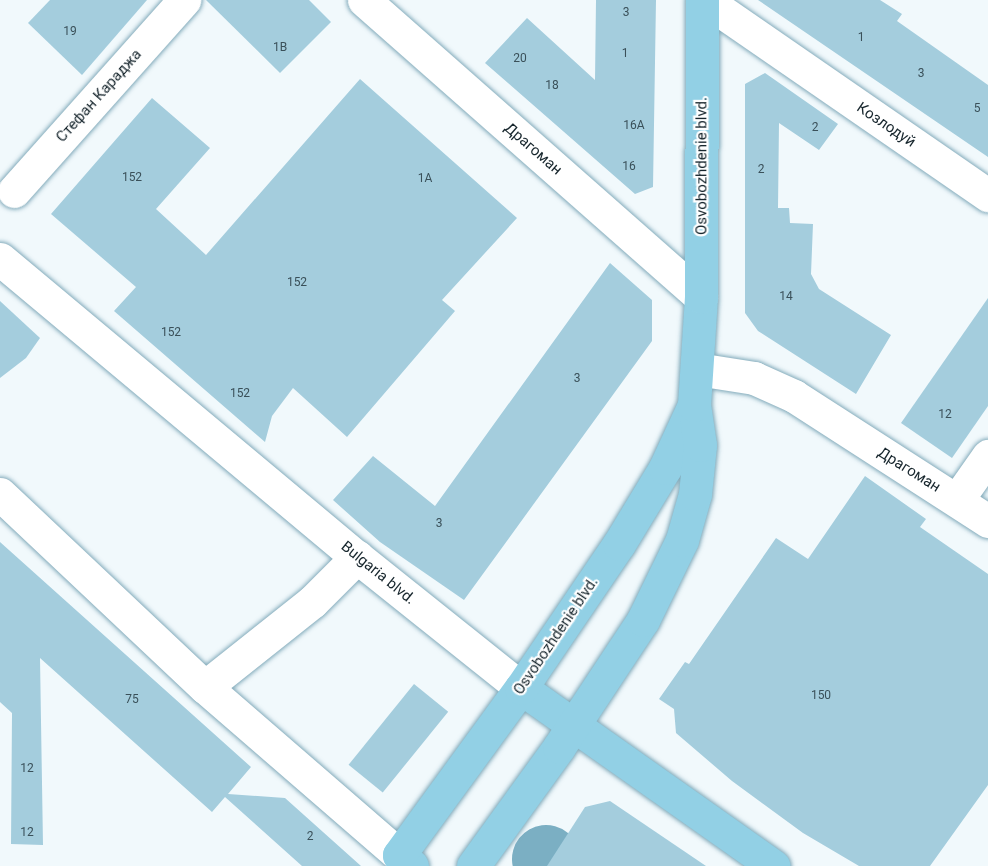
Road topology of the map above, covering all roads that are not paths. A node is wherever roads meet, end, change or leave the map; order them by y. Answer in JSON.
{"nodes":[{"id":1,"x":184,"y":0,"type":"edge"},
{"id":2,"x":364,"y":0,"type":"edge"},
{"id":3,"x":704,"y":0,"type":"edge"},
{"id":4,"x":14,"y":191,"type":"dead end"},
{"id":5,"x":988,"y":195,"type":"edge"},
{"id":6,"x":0,"y":259,"type":"edge"},
{"id":7,"x":701,"y":297,"type":"junction"},
{"id":8,"x":697,"y":369,"type":"junction"},
{"id":9,"x":694,"y":405,"type":"junction"},
{"id":10,"x":988,"y":456,"type":"edge"},
{"id":11,"x":0,"y":495,"type":"edge"},
{"id":12,"x":957,"y":500,"type":"junction"},
{"id":13,"x":988,"y":521,"type":"edge"},
{"id":14,"x":357,"y":557,"type":"junction"},
{"id":15,"x":205,"y":687,"type":"junction"},
{"id":16,"x":513,"y":699,"type":"junction"},
{"id":17,"x":567,"y":736,"type":"junction"},
{"id":18,"x":408,"y":852,"type":"edge"},
{"id":19,"x":473,"y":866,"type":"edge"},
{"id":20,"x":774,"y":866,"type":"edge"}],
"edges":[{"from":1,"to":4,"type":"street","name":"Стефан Караджа"},
{"from":2,"to":7,"type":"street","name":"Драгоман"},
{"from":3,"to":5,"type":"street","name":"Козлодуй"},
{"from":3,"to":7,"type":"main road","name":"Osvobozhdenie blvd."},
{"from":6,"to":14,"type":"street","name":"Bulgaria blvd."},
{"from":7,"to":8,"type":"main road","name":"Osvobozhdenie blvd."},
{"from":8,"to":9,"type":"main road","name":"Osvobozhdenie blvd."},
{"from":8,"to":12,"type":"street","name":"Драгоман"},
{"from":9,"to":16,"type":"main road","name":"Osvobozhdenie blvd."},
{"from":9,"to":17,"type":"main road","name":"Osvobozhdenie blvd."},
{"from":10,"to":12,"type":"street"},
{"from":11,"to":15,"type":"street"},
{"from":12,"to":13,"type":"street","name":"Драгоман"},
{"from":14,"to":15,"type":"street"},
{"from":14,"to":16,"type":"street","name":"Bulgaria blvd."},
{"from":15,"to":18,"type":"street"},
{"from":16,"to":17,"type":"main road","name":"Bulgaria blvd."},
{"from":16,"to":18,"type":"main road","name":"Osvobozhdenie blvd."},
{"from":17,"to":19,"type":"main road","name":"Osvobozhdenie blvd."},
{"from":17,"to":20,"type":"main road","name":"Bulgaria blvd."}]}
